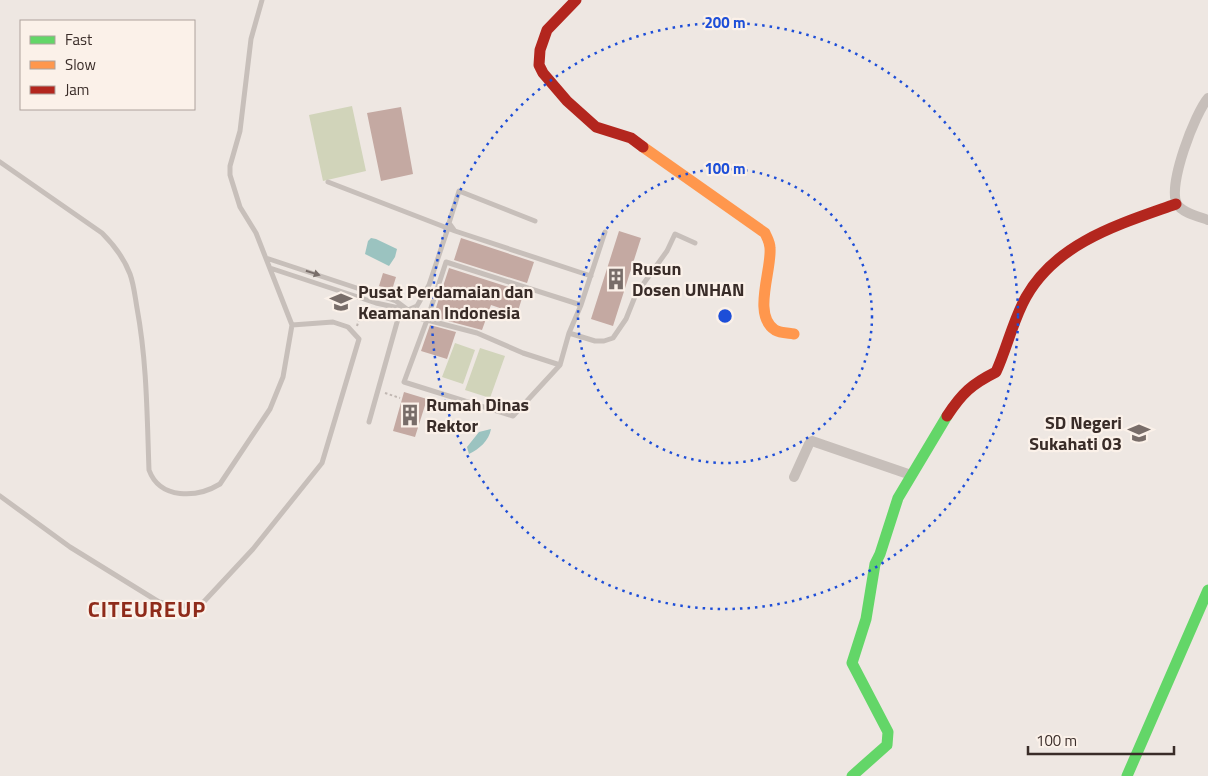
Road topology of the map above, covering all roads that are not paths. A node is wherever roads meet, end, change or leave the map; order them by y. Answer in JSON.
{"nodes":[{"id":1,"x":262,"y":0,"type":"edge"},
{"id":2,"x":576,"y":0,"type":"edge"},
{"id":3,"x":1208,"y":98,"type":"edge"},
{"id":4,"x":0,"y":162,"type":"edge"},
{"id":5,"x":328,"y":182,"type":"dead end"},
{"id":6,"x":1176,"y":204,"type":"junction"},
{"id":7,"x":1208,"y":220,"type":"edge"},
{"id":8,"x":535,"y":221,"type":"dead end"},
{"id":9,"x":448,"y":228,"type":"junction"},
{"id":10,"x":454,"y":231,"type":"junction"},
{"id":11,"x":606,"y":232,"type":"dead end"},
{"id":12,"x":695,"y":243,"type":"dead end"},
{"id":13,"x":266,"y":258,"type":"junction"},
{"id":14,"x":270,"y":268,"type":"junction"},
{"id":15,"x":591,"y":276,"type":"junction"},
{"id":16,"x":581,"y":305,"type":"junction"},
{"id":17,"x":401,"y":308,"type":"junction"},
{"id":18,"x":408,"y":310,"type":"junction"},
{"id":19,"x":427,"y":320,"type":"junction"},
{"id":20,"x":292,"y":325,"type":"junction"},
{"id":21,"x":569,"y":333,"type":"junction"},
{"id":22,"x":794,"y":334,"type":"dead end"},
{"id":23,"x":560,"y":365,"type":"junction"},
{"id":24,"x":369,"y":422,"type":"dead end"},
{"id":25,"x":911,"y":475,"type":"junction"},
{"id":26,"x":794,"y":477,"type":"dead end"},
{"id":27,"x":0,"y":496,"type":"edge"},
{"id":28,"x":1208,"y":590,"type":"edge"},
{"id":29,"x":852,"y":776,"type":"edge"},
{"id":30,"x":1127,"y":776,"type":"edge"}],
"edges":[{"from":1,"to":13,"type":"lane"},
{"from":2,"to":22,"type":"street"},
{"from":3,"to":6,"type":"street"},
{"from":4,"to":20,"type":"lane"},
{"from":5,"to":9,"type":"lane"},
{"from":6,"to":7,"type":"street"},
{"from":6,"to":25,"type":"street"},
{"from":8,"to":10,"type":"lane"},
{"from":9,"to":10,"type":"lane"},
{"from":9,"to":18,"type":"lane"},
{"from":10,"to":15,"type":"lane"},
{"from":11,"to":15,"type":"lane"},
{"from":12,"to":21,"type":"lane"},
{"from":13,"to":14,"type":"lane"},
{"from":13,"to":18,"type":"lane","one_way":true},
{"from":14,"to":17,"type":"lane"},
{"from":14,"to":20,"type":"lane"},
{"from":15,"to":16,"type":"lane"},
{"from":16,"to":19,"type":"lane"},
{"from":16,"to":21,"type":"lane"},
{"from":17,"to":18,"type":"lane"},
{"from":17,"to":24,"type":"lane"},
{"from":18,"to":19,"type":"lane"},
{"from":19,"to":23,"type":"lane"},
{"from":19,"to":23,"type":"lane"},
{"from":20,"to":27,"type":"lane"},
{"from":21,"to":23,"type":"lane"},
{"from":25,"to":26,"type":"street"},
{"from":25,"to":29,"type":"street"},
{"from":28,"to":30,"type":"street"}]}
